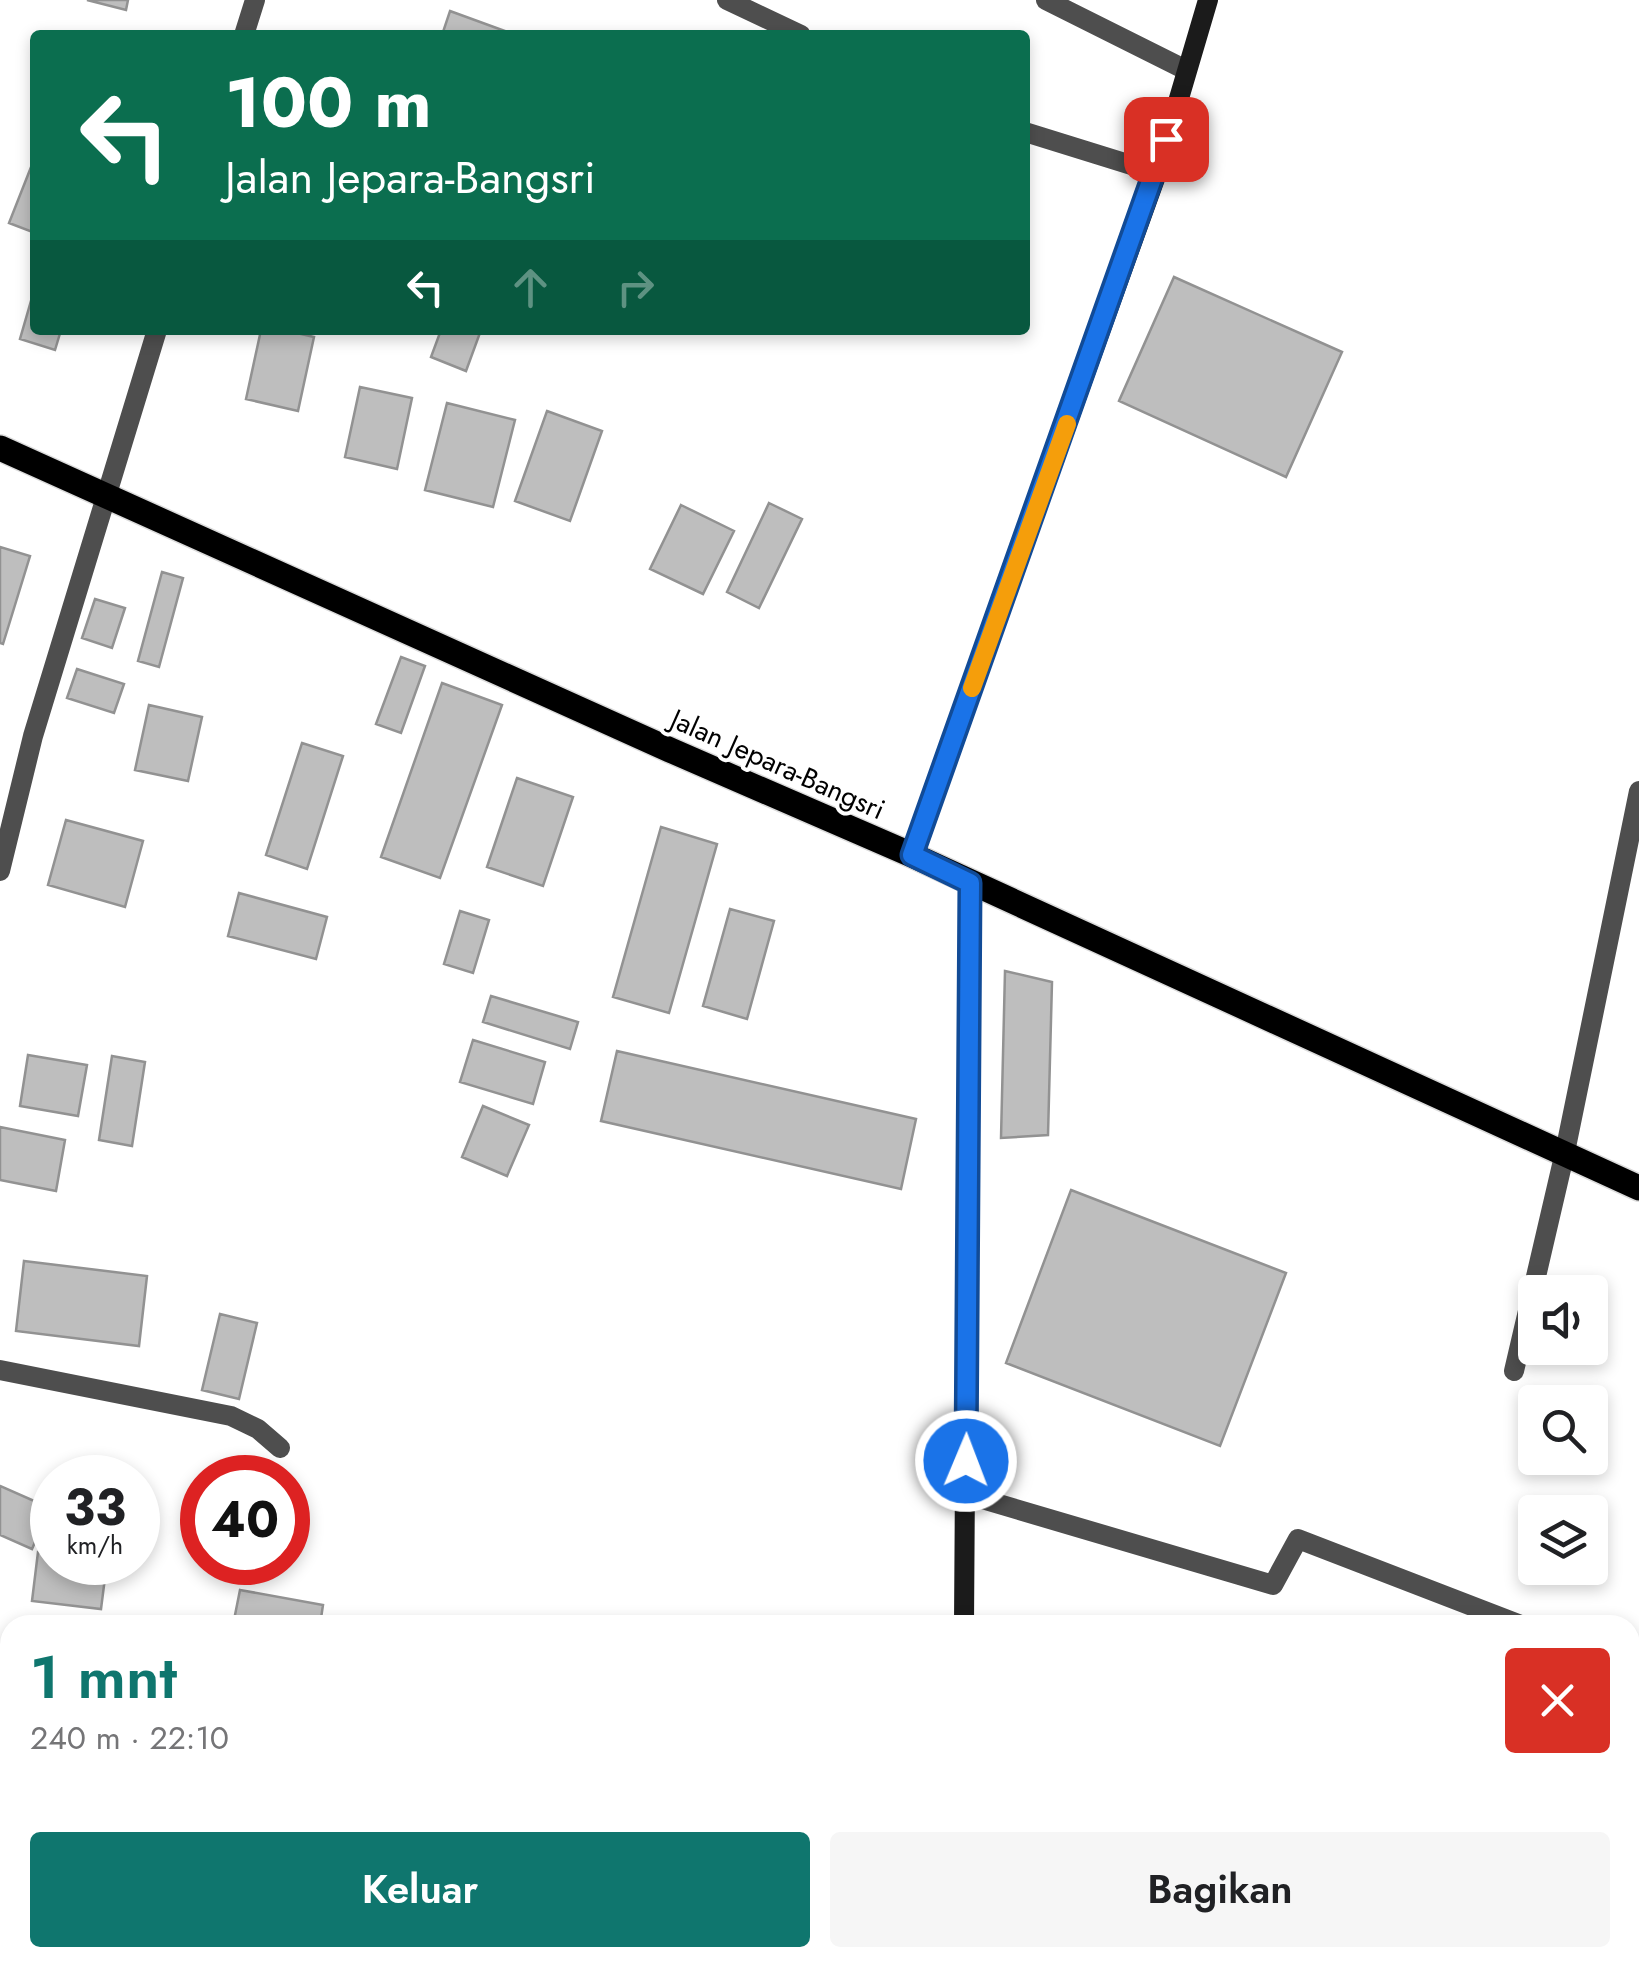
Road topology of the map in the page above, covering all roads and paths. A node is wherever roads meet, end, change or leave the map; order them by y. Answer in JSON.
{"nodes":[{"id":1,"x":255,"y":0,"type":"edge"},
{"id":2,"x":728,"y":0,"type":"edge"},
{"id":3,"x":1046,"y":0,"type":"edge"},
{"id":4,"x":1208,"y":0,"type":"edge"},
{"id":5,"x":246,"y":30,"type":"edge"},
{"id":6,"x":791,"y":30,"type":"edge"},
{"id":7,"x":1186,"y":70,"type":"junction"},
{"id":8,"x":1030,"y":134,"type":"edge"},
{"id":9,"x":1157,"y":173,"type":"junction"},
{"id":10,"x":155,"y":335,"type":"edge"},
{"id":11,"x":0,"y":448,"type":"edge"},
{"id":12,"x":107,"y":496,"type":"junction"},
{"id":13,"x":1639,"y":791,"type":"edge"},
{"id":14,"x":912,"y":855,"type":"junction"},
{"id":15,"x":0,"y":871,"type":"edge"},
{"id":16,"x":970,"y":883,"type":"junction"},
{"id":17,"x":1565,"y":1152,"type":"junction"},
{"id":18,"x":1639,"y":1188,"type":"edge"},
{"id":19,"x":0,"y":1370,"type":"edge"},
{"id":20,"x":1514,"y":1371,"type":"dead end"},
{"id":21,"x":280,"y":1448,"type":"dead end"},
{"id":22,"x":965,"y":1494,"type":"junction"},
{"id":23,"x":964,"y":1615,"type":"edge"},
{"id":24,"x":1495,"y":1615,"type":"edge"}],
"edges":[{"from":1,"to":5,"type":"street"},
{"from":2,"to":6,"type":"street"},
{"from":3,"to":7,"type":"street"},
{"from":4,"to":7,"type":"street"},
{"from":7,"to":9,"type":"street"},
{"from":8,"to":9,"type":"street"},
{"from":9,"to":14,"type":"street"},
{"from":10,"to":12,"type":"street"},
{"from":11,"to":12,"type":"main road","name":"Jalan Jepara-Bangsri"},
{"from":12,"to":14,"type":"main road","name":"Jalan Jepara-Bangsri"},
{"from":12,"to":15,"type":"street"},
{"from":13,"to":17,"type":"street"},
{"from":14,"to":16,"type":"main road","name":"Jalan Jepara-Bangsri"},
{"from":16,"to":17,"type":"main road","name":"Jalan Jepara-Bangsri"},
{"from":16,"to":22,"type":"street"},
{"from":17,"to":18,"type":"main road","name":"Jalan Jepara-Bangsri"},
{"from":17,"to":20,"type":"street"},
{"from":19,"to":21,"type":"street"},
{"from":22,"to":23,"type":"street"},
{"from":22,"to":24,"type":"street"}]}
